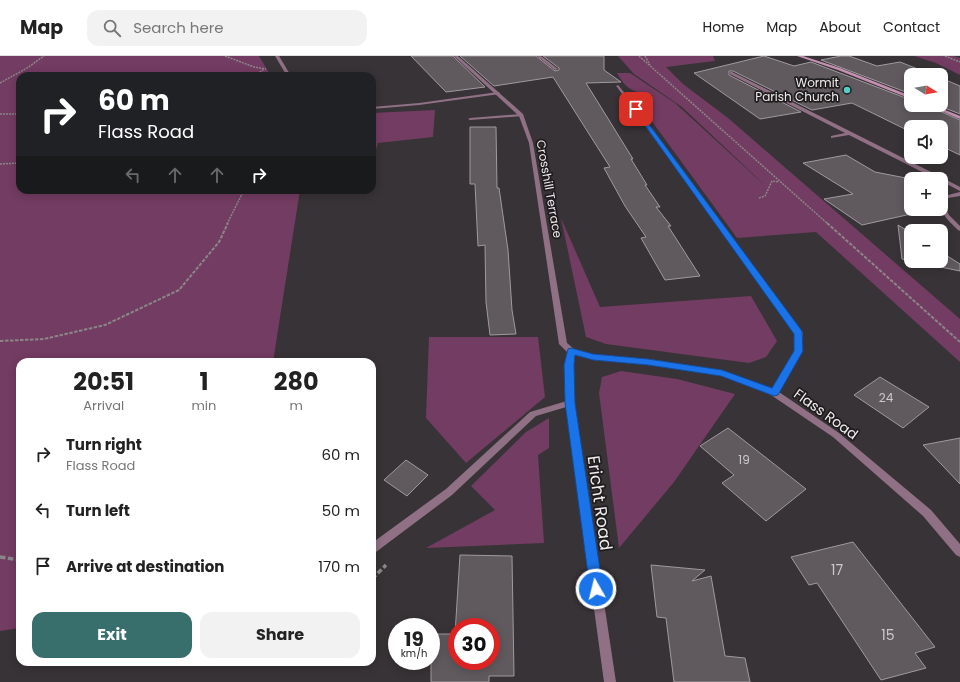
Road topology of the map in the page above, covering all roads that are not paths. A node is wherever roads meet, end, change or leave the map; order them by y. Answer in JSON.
{"nodes":[{"id":1,"x":277,"y":56,"type":"edge"},
{"id":2,"x":456,"y":56,"type":"edge"},
{"id":3,"x":539,"y":56,"type":"edge"},
{"id":4,"x":799,"y":56,"type":"edge"},
{"id":5,"x":556,"y":69,"type":"dead end"},
{"id":6,"x":287,"y":72,"type":"edge"},
{"id":7,"x":731,"y":72,"type":"dead end"},
{"id":8,"x":618,"y":86,"type":"dead end"},
{"id":9,"x":498,"y":93,"type":"junction"},
{"id":10,"x":904,"y":95,"type":"edge"},
{"id":11,"x":646,"y":96,"type":"dead end"},
{"id":12,"x":627,"y":97,"type":"junction"},
{"id":13,"x":376,"y":108,"type":"edge"},
{"id":14,"x":946,"y":112,"type":"edge"},
{"id":15,"x":521,"y":115,"type":"junction"},
{"id":16,"x":960,"y":118,"type":"edge"},
{"id":17,"x":470,"y":119,"type":"dead end"},
{"id":18,"x":850,"y":133,"type":"junction"},
{"id":19,"x":833,"y":137,"type":"dead end"},
{"id":20,"x":927,"y":172,"type":"edge"},
{"id":21,"x":948,"y":183,"type":"edge"},
{"id":22,"x":960,"y":189,"type":"edge"},
{"id":23,"x":960,"y":194,"type":"edge"},
{"id":24,"x":948,"y":197,"type":"edge"},
{"id":25,"x":947,"y":216,"type":"edge"},
{"id":26,"x":960,"y":229,"type":"edge"},
{"id":27,"x":571,"y":351,"type":"junction"},
{"id":28,"x":774,"y":393,"type":"junction"},
{"id":29,"x":570,"y":403,"type":"junction"},
{"id":30,"x":376,"y":547,"type":"edge"},
{"id":31,"x":960,"y":552,"type":"edge"},
{"id":32,"x":610,"y":682,"type":"edge"}],
"edges":[{"from":1,"to":6,"type":"street"},
{"from":2,"to":9,"type":"street","name":"Crosshill Terrace"},
{"from":3,"to":5,"type":"street"},
{"from":4,"to":10,"type":"main road"},
{"from":7,"to":18,"type":"street"},
{"from":8,"to":12,"type":"street"},
{"from":9,"to":13,"type":"street"},
{"from":9,"to":15,"type":"street","name":"Crosshill Terrace"},
{"from":11,"to":12,"type":"street"},
{"from":12,"to":28,"type":"street"},
{"from":14,"to":16,"type":"main road"},
{"from":15,"to":17,"type":"street"},
{"from":15,"to":27,"type":"street","name":"Crosshill Terrace"},
{"from":18,"to":19,"type":"street"},
{"from":18,"to":20,"type":"street"},
{"from":21,"to":22,"type":"street"},
{"from":23,"to":24,"type":"street"},
{"from":25,"to":26,"type":"street"},
{"from":27,"to":28,"type":"street","name":"Flass Road"},
{"from":27,"to":29,"type":"street","name":"Ericht Road"},
{"from":28,"to":31,"type":"street","name":"Flass Road"},
{"from":29,"to":30,"type":"street"},
{"from":29,"to":32,"type":"street","name":"Ericht Road"}]}
